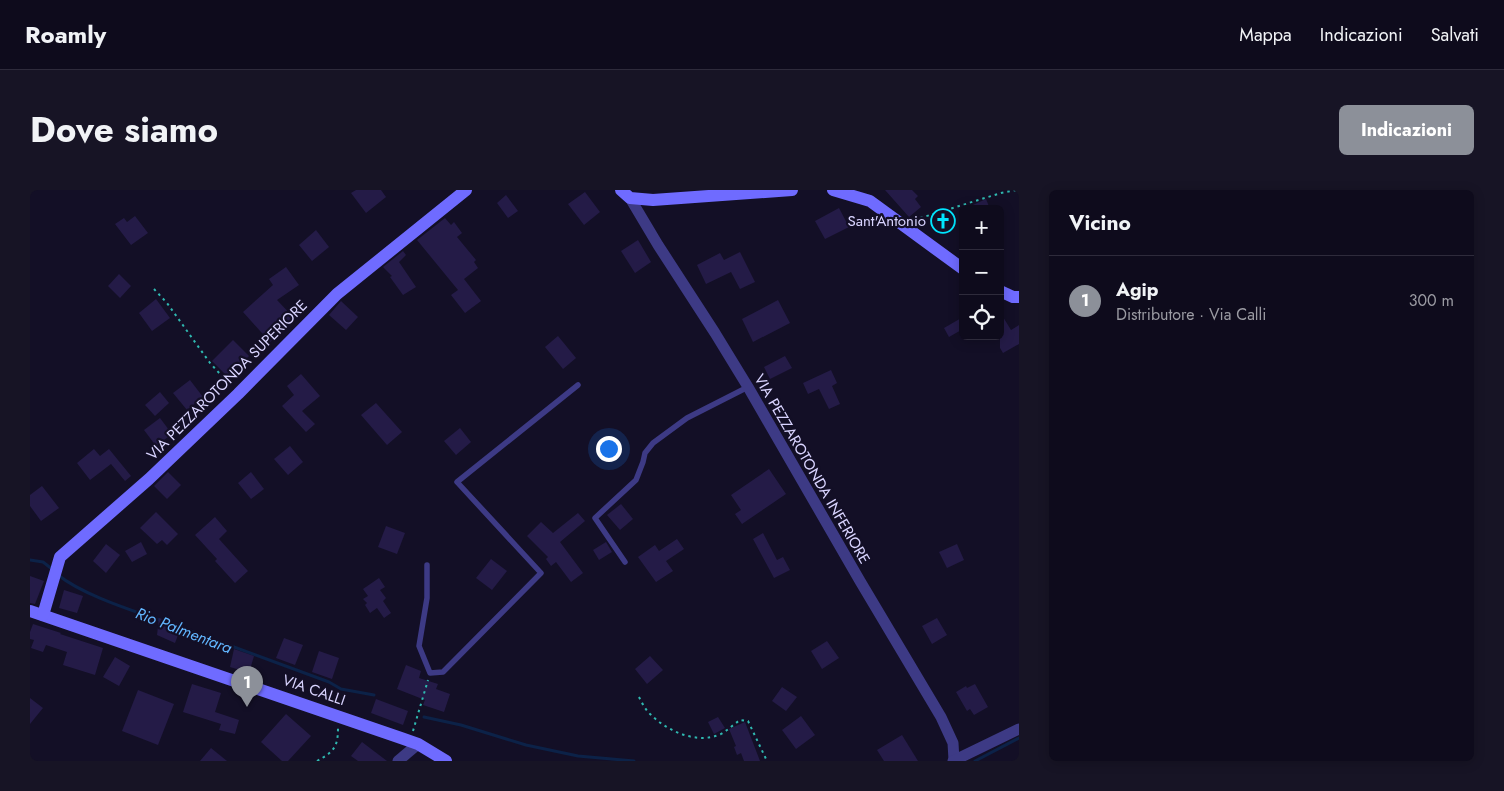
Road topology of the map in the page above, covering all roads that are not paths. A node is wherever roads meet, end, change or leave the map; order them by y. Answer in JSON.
{"nodes":[{"id":1,"x":466,"y":190,"type":"edge"},
{"id":2,"x":792,"y":190,"type":"edge"},
{"id":3,"x":833,"y":190,"type":"edge"},
{"id":4,"x":626,"y":194,"type":"edge"},
{"id":5,"x":959,"y":266,"type":"edge"},
{"id":6,"x":1004,"y":293,"type":"edge"},
{"id":7,"x":1019,"y":297,"type":"edge"},
{"id":8,"x":578,"y":385,"type":"dead end"},
{"id":9,"x":748,"y":387,"type":"junction"},
{"id":10,"x":625,"y":562,"type":"dead end"},
{"id":11,"x":427,"y":565,"type":"dead end"},
{"id":12,"x":30,"y":610,"type":"edge"},
{"id":13,"x":43,"y":615,"type":"junction"},
{"id":14,"x":1019,"y":729,"type":"edge"},
{"id":15,"x":414,"y":743,"type":"junction"},
{"id":16,"x":954,"y":760,"type":"edge"},
{"id":17,"x":398,"y":761,"type":"edge"},
{"id":18,"x":446,"y":761,"type":"edge"}],
"edges":[{"from":1,"to":13,"type":"street","name":"VIA PEZZAROTONDA SUPERIORE"},
{"from":2,"to":4,"type":"street"},
{"from":3,"to":5,"type":"street"},
{"from":4,"to":9,"type":"street","name":"VIA PEZZAROTONDA INFERIORE"},
{"from":6,"to":7,"type":"street"},
{"from":8,"to":11,"type":"lane"},
{"from":9,"to":10,"type":"lane"},
{"from":9,"to":16,"type":"street","name":"VIA PEZZAROTONDA INFERIORE"},
{"from":12,"to":13,"type":"street","name":"VIA CALLI"},
{"from":13,"to":15,"type":"street","name":"VIA CALLI"},
{"from":14,"to":16,"type":"street"},
{"from":15,"to":17,"type":"street"},
{"from":15,"to":18,"type":"street","name":"VIA CALLI"}]}
